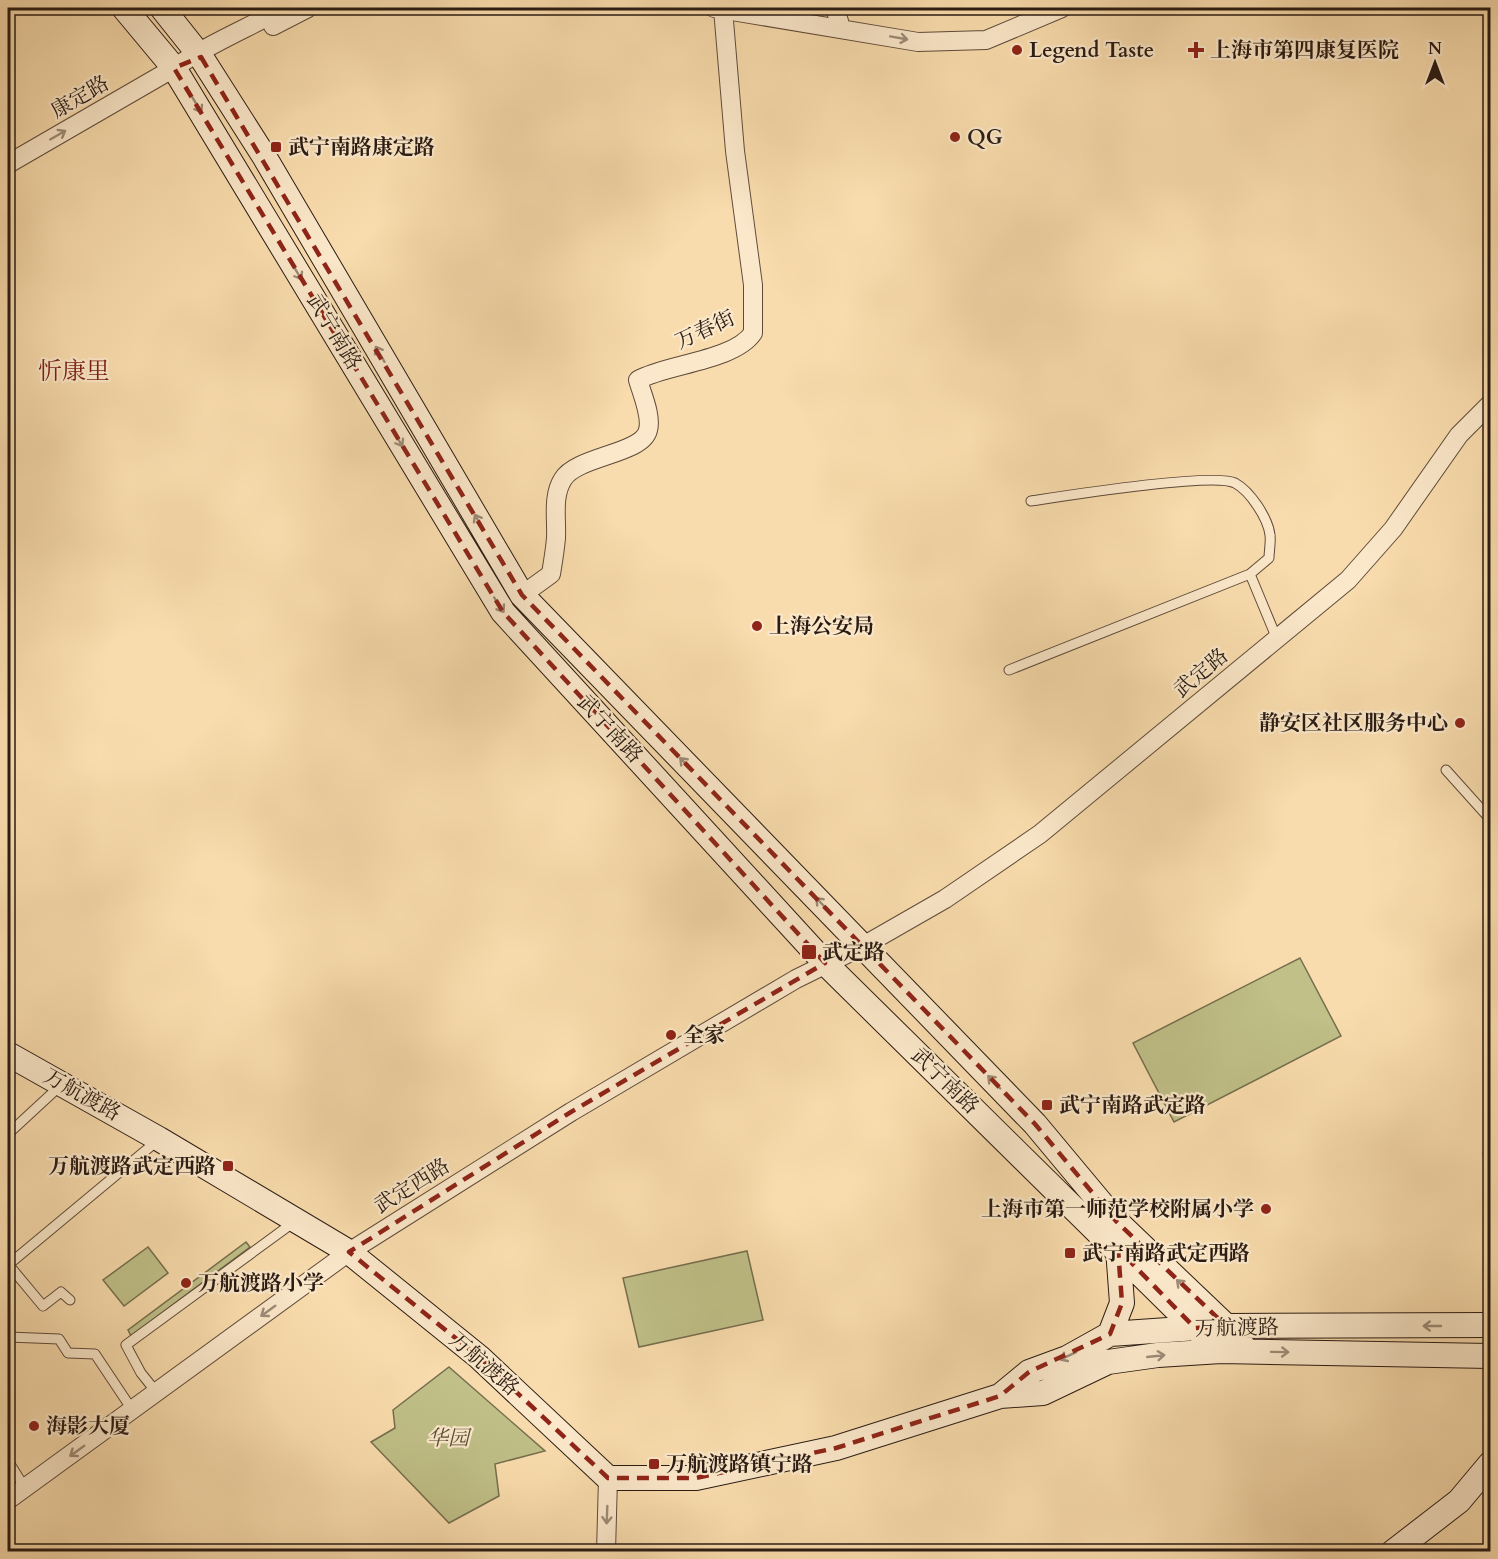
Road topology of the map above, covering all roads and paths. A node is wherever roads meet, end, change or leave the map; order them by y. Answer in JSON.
{"nodes":[{"id":1,"x":124,"y":8,"type":"edge"},
{"id":2,"x":162,"y":8,"type":"edge"},
{"id":3,"x":284,"y":8,"type":"edge"},
{"id":4,"x":308,"y":8,"type":"edge"},
{"id":5,"x":718,"y":8,"type":"edge"},
{"id":6,"x":835,"y":8,"type":"edge"},
{"id":7,"x":1062,"y":8,"type":"edge"},
{"id":8,"x":841,"y":28,"type":"junction"},
{"id":9,"x":199,"y":54,"type":"junction"},
{"id":10,"x":174,"y":68,"type":"junction"},
{"id":11,"x":8,"y":164,"type":"edge"},
{"id":12,"x":1491,"y":404,"type":"edge"},
{"id":13,"x":1030,"y":501,"type":"dead end"},
{"id":14,"x":1250,"y":574,"type":"junction"},
{"id":15,"x":522,"y":595,"type":"junction"},
{"id":16,"x":1277,"y":639,"type":"junction"},
{"id":17,"x":1009,"y":670,"type":"dead end"},
{"id":18,"x":1446,"y":770,"type":"dead end"},
{"id":19,"x":1491,"y":819,"type":"edge"},
{"id":20,"x":863,"y":946,"type":"junction"},
{"id":21,"x":825,"y":963,"type":"junction"},
{"id":22,"x":8,"y":1054,"type":"edge"},
{"id":23,"x":62,"y":1084,"type":"junction"},
{"id":24,"x":8,"y":1134,"type":"edge"},
{"id":25,"x":159,"y":1139,"type":"junction"},
{"id":26,"x":296,"y":1220,"type":"junction"},
{"id":27,"x":1118,"y":1249,"type":"junction"},
{"id":28,"x":349,"y":1252,"type":"junction"},
{"id":29,"x":8,"y":1264,"type":"edge"},
{"id":30,"x":69,"y":1300,"type":"dead end"},
{"id":31,"x":1491,"y":1325,"type":"edge"},
{"id":32,"x":1226,"y":1326,"type":"junction"},
{"id":33,"x":1195,"y":1328,"type":"junction"},
{"id":34,"x":1110,"y":1334,"type":"junction"},
{"id":35,"x":8,"y":1337,"type":"edge"},
{"id":36,"x":1221,"y":1351,"type":"junction"},
{"id":37,"x":1247,"y":1351,"type":"junction"},
{"id":38,"x":1491,"y":1356,"type":"edge"},
{"id":39,"x":157,"y":1394,"type":"junction"},
{"id":40,"x":1000,"y":1396,"type":"junction"},
{"id":41,"x":133,"y":1411,"type":"junction"},
{"id":42,"x":8,"y":1461,"type":"edge"},
{"id":43,"x":1491,"y":1464,"type":"edge"},
{"id":44,"x":608,"y":1478,"type":"junction"},
{"id":45,"x":13,"y":1494,"type":"edge"},
{"id":46,"x":606,"y":1551,"type":"edge"},
{"id":47,"x":1393,"y":1551,"type":"edge"}],
"edges":[{"from":1,"to":10,"type":"main road","name":"武宁南路"},
{"from":2,"to":9,"type":"main road","name":"武宁南路"},
{"from":3,"to":9,"type":"street","name":"康定路"},
{"from":4,"to":9,"type":"street","name":"康定路"},
{"from":5,"to":8,"type":"street"},
{"from":5,"to":15,"type":"street","name":"万春街"},
{"from":6,"to":8,"type":"street"},
{"from":8,"to":7,"type":"street","one_way":true},
{"from":9,"to":10,"type":"street","name":"康定路"},
{"from":15,"to":9,"type":"main road","name":"武宁南路","one_way":true},
{"from":11,"to":10,"type":"street","name":"康定路","one_way":true},
{"from":10,"to":21,"type":"main road","name":"武宁南路","one_way":true},
{"from":12,"to":16,"type":"street","name":"武定路"},
{"from":13,"to":14,"type":"lane"},
{"from":14,"to":16,"type":"lane"},
{"from":14,"to":17,"type":"lane"},
{"from":20,"to":15,"type":"main road","name":"武宁南路","one_way":true},
{"from":16,"to":20,"type":"street","name":"武定路"},
{"from":18,"to":19,"type":"lane"},
{"from":20,"to":21,"type":"street","name":"武定西路"},
{"from":32,"to":20,"type":"main road","name":"武宁南路","one_way":true},
{"from":21,"to":27,"type":"main road","name":"武宁南路"},
{"from":21,"to":28,"type":"street","name":"武定西路"},
{"from":22,"to":23,"type":"main road","name":"万航渡路"},
{"from":23,"to":24,"type":"lane"},
{"from":23,"to":25,"type":"main road","name":"万航渡路"},
{"from":25,"to":26,"type":"main road","name":"万航渡路"},
{"from":25,"to":29,"type":"lane"},
{"from":26,"to":28,"type":"main road","name":"万航渡路"},
{"from":26,"to":39,"type":"lane"},
{"from":27,"to":33,"type":"main road","name":"武宁南路"},
{"from":27,"to":34,"type":"main road"},
{"from":28,"to":39,"type":"street","name":"武定西路","one_way":true},
{"from":28,"to":44,"type":"main road","name":"万航渡路"},
{"from":29,"to":30,"type":"lane"},
{"from":31,"to":32,"type":"main road","name":"万航渡路","one_way":true},
{"from":32,"to":33,"type":"main road","name":"万航渡路"},
{"from":32,"to":37,"type":"main road","name":"武宁南路"},
{"from":33,"to":34,"type":"main road","name":"万航渡路"},
{"from":33,"to":36,"type":"main road","name":"武宁南路"},
{"from":34,"to":40,"type":"main road","name":"万航渡路","one_way":true},
{"from":35,"to":41,"type":"lane"},
{"from":36,"to":37,"type":"main road","name":"万航渡路"},
{"from":40,"to":36,"type":"main road","name":"万航渡路","one_way":true},
{"from":37,"to":38,"type":"main road","name":"万航渡路","one_way":true},
{"from":39,"to":41,"type":"street","name":"武定西路"},
{"from":40,"to":44,"type":"main road","name":"万航渡路"},
{"from":41,"to":45,"type":"street","name":"武定西路","one_way":true},
{"from":42,"to":45,"type":"lane"},
{"from":43,"to":47,"type":"main road"},
{"from":44,"to":46,"type":"street","one_way":true}]}
